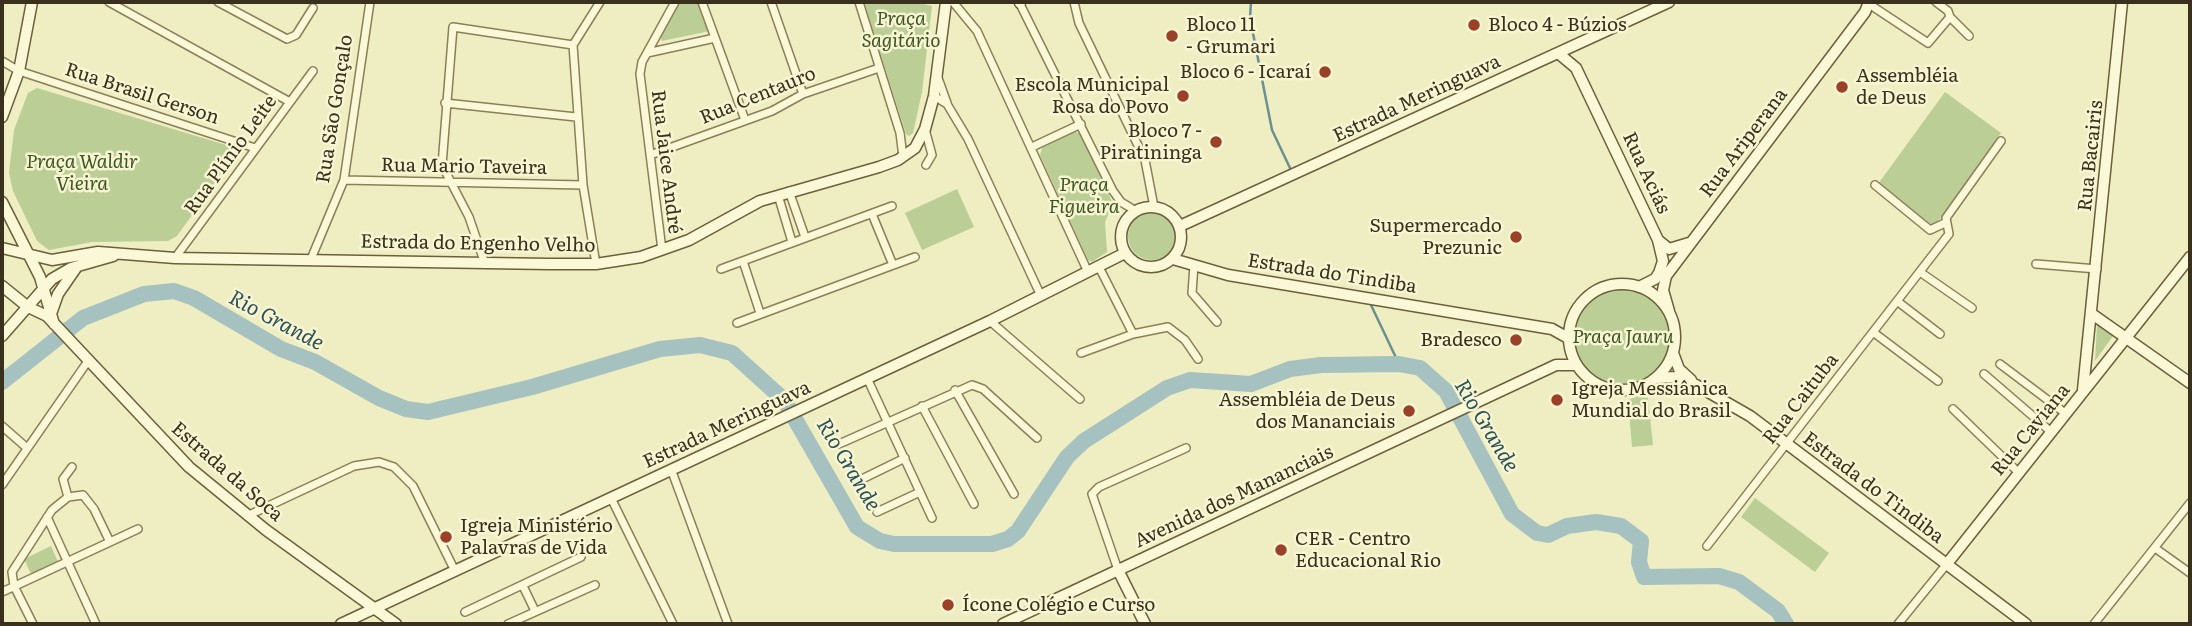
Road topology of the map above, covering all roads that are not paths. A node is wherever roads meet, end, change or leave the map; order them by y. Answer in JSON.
{"nodes":[{"id":1,"x":32,"y":2,"type":"edge"},
{"id":2,"x":109,"y":2,"type":"edge"},
{"id":3,"x":218,"y":2,"type":"edge"},
{"id":4,"x":370,"y":2,"type":"edge"},
{"id":5,"x":600,"y":2,"type":"edge"},
{"id":6,"x":675,"y":2,"type":"edge"},
{"id":7,"x":702,"y":2,"type":"edge"},
{"id":8,"x":771,"y":2,"type":"edge"},
{"id":9,"x":859,"y":2,"type":"edge"},
{"id":10,"x":946,"y":2,"type":"edge"},
{"id":11,"x":953,"y":2,"type":"edge"},
{"id":12,"x":1020,"y":2,"type":"edge"},
{"id":13,"x":1074,"y":2,"type":"edge"},
{"id":14,"x":1669,"y":2,"type":"edge"},
{"id":15,"x":1936,"y":2,"type":"edge"},
{"id":16,"x":2122,"y":2,"type":"edge"},
{"id":17,"x":1869,"y":3,"type":"edge"},
{"id":18,"x":313,"y":8,"type":"dead end"},
{"id":19,"x":1950,"y":18,"type":"junction"},
{"id":20,"x":1969,"y":36,"type":"dead end"},
{"id":21,"x":715,"y":38,"type":"junction"},
{"id":22,"x":1579,"y":44,"type":"junction"},
{"id":23,"x":573,"y":45,"type":"junction"},
{"id":24,"x":648,"y":53,"type":"junction"},
{"id":25,"x":1558,"y":53,"type":"junction"},
{"id":26,"x":2,"y":61,"type":"edge"},
{"id":27,"x":879,"y":68,"type":"junction"},
{"id":28,"x":1576,"y":68,"type":"junction"},
{"id":29,"x":19,"y":71,"type":"junction"},
{"id":30,"x":313,"y":71,"type":"dead end"},
{"id":31,"x":937,"y":75,"type":"junction"},
{"id":32,"x":803,"y":94,"type":"junction"},
{"id":33,"x":934,"y":96,"type":"junction"},
{"id":34,"x":290,"y":102,"type":"junction"},
{"id":35,"x":445,"y":103,"type":"junction"},
{"id":36,"x":947,"y":104,"type":"junction"},
{"id":37,"x":2,"y":117,"type":"edge"},
{"id":38,"x":576,"y":117,"type":"junction"},
{"id":39,"x":745,"y":120,"type":"junction"},
{"id":40,"x":1081,"y":124,"type":"junction"},
{"id":41,"x":925,"y":129,"type":"junction"},
{"id":42,"x":900,"y":133,"type":"junction"},
{"id":43,"x":2001,"y":141,"type":"dead end"},
{"id":44,"x":1032,"y":147,"type":"junction"},
{"id":45,"x":256,"y":148,"type":"junction"},
{"id":46,"x":915,"y":148,"type":"junction"},
{"id":47,"x":650,"y":155,"type":"junction"},
{"id":48,"x":903,"y":157,"type":"junction"},
{"id":49,"x":926,"y":165,"type":"dead end"},
{"id":50,"x":344,"y":180,"type":"junction"},
{"id":51,"x":454,"y":184,"type":"junction"},
{"id":52,"x":1875,"y":184,"type":"dead end"},
{"id":53,"x":583,"y":186,"type":"junction"},
{"id":54,"x":784,"y":193,"type":"junction"},
{"id":55,"x":2,"y":202,"type":"edge"},
{"id":56,"x":892,"y":206,"type":"dead end"},
{"id":57,"x":1154,"y":207,"type":"junction"},
{"id":58,"x":1136,"y":211,"type":"junction"},
{"id":59,"x":872,"y":214,"type":"junction"},
{"id":60,"x":1945,"y":223,"type":"junction"},
{"id":61,"x":1180,"y":226,"type":"junction"},
{"id":62,"x":805,"y":237,"type":"junction"},
{"id":63,"x":1658,"y":240,"type":"junction"},
{"id":64,"x":792,"y":242,"type":"junction"},
{"id":65,"x":1690,"y":243,"type":"junction"},
{"id":66,"x":2,"y":248,"type":"edge"},
{"id":67,"x":1180,"y":249,"type":"junction"},
{"id":68,"x":662,"y":250,"type":"junction"},
{"id":69,"x":1125,"y":253,"type":"junction"},
{"id":70,"x":119,"y":254,"type":"junction"},
{"id":71,"x":30,"y":257,"type":"junction"},
{"id":72,"x":915,"y":257,"type":"dead end"},
{"id":73,"x":2190,"y":257,"type":"edge"},
{"id":74,"x":175,"y":258,"type":"junction"},
{"id":75,"x":311,"y":259,"type":"junction"},
{"id":76,"x":1172,"y":259,"type":"junction"},
{"id":77,"x":484,"y":261,"type":"junction"},
{"id":78,"x":743,"y":261,"type":"junction"},
{"id":79,"x":596,"y":264,"type":"junction"},
{"id":80,"x":1193,"y":264,"type":"junction"},
{"id":81,"x":2036,"y":264,"type":"dead end"},
{"id":82,"x":893,"y":265,"type":"junction"},
{"id":83,"x":78,"y":266,"type":"junction"},
{"id":84,"x":1099,"y":267,"type":"junction"},
{"id":85,"x":721,"y":269,"type":"dead end"},
{"id":86,"x":2097,"y":269,"type":"junction"},
{"id":87,"x":1088,"y":272,"type":"junction"},
{"id":88,"x":1920,"y":272,"type":"junction"},
{"id":89,"x":2,"y":286,"type":"edge"},
{"id":90,"x":1639,"y":286,"type":"junction"},
{"id":91,"x":43,"y":287,"type":"junction"},
{"id":92,"x":1041,"y":296,"type":"junction"},
{"id":93,"x":1898,"y":301,"type":"junction"},
{"id":94,"x":28,"y":307,"type":"junction"},
{"id":95,"x":1972,"y":308,"type":"dead end"},
{"id":96,"x":1668,"y":310,"type":"junction"},
{"id":97,"x":52,"y":311,"type":"junction"},
{"id":98,"x":760,"y":313,"type":"junction"},
{"id":99,"x":2092,"y":314,"type":"junction"},
{"id":100,"x":990,"y":321,"type":"junction"},
{"id":101,"x":1571,"y":321,"type":"junction"},
{"id":102,"x":1217,"y":322,"type":"dead end"},
{"id":103,"x":737,"y":323,"type":"dead end"},
{"id":104,"x":57,"y":327,"type":"junction"},
{"id":105,"x":1552,"y":329,"type":"junction"},
{"id":106,"x":1873,"y":332,"type":"junction"},
{"id":107,"x":1133,"y":334,"type":"junction"},
{"id":108,"x":1940,"y":334,"type":"dead end"},
{"id":109,"x":2,"y":336,"type":"edge"},
{"id":110,"x":2127,"y":337,"type":"junction"},
{"id":111,"x":1569,"y":342,"type":"junction"},
{"id":112,"x":1081,"y":353,"type":"dead end"},
{"id":113,"x":1673,"y":353,"type":"junction"},
{"id":114,"x":1198,"y":359,"type":"dead end"},
{"id":115,"x":88,"y":361,"type":"junction"},
{"id":116,"x":2000,"y":364,"type":"dead end"},
{"id":117,"x":1556,"y":365,"type":"junction"},
{"id":118,"x":1576,"y":365,"type":"junction"},
{"id":119,"x":1984,"y":374,"type":"dead end"},
{"id":120,"x":867,"y":378,"type":"junction"},
{"id":121,"x":1656,"y":378,"type":"junction"},
{"id":122,"x":1938,"y":382,"type":"dead end"},
{"id":123,"x":2190,"y":383,"type":"edge"},
{"id":124,"x":1696,"y":385,"type":"junction"},
{"id":125,"x":955,"y":390,"type":"junction"},
{"id":126,"x":2083,"y":393,"type":"junction"},
{"id":127,"x":1080,"y":400,"type":"dead end"},
{"id":128,"x":922,"y":406,"type":"junction"},
{"id":129,"x":1953,"y":409,"type":"dead end"},
{"id":130,"x":2066,"y":413,"type":"junction"},
{"id":131,"x":887,"y":421,"type":"junction"},
{"id":132,"x":2,"y":426,"type":"edge"},
{"id":133,"x":2050,"y":431,"type":"junction"},
{"id":134,"x":1037,"y":438,"type":"dead end"},
{"id":135,"x":1786,"y":443,"type":"junction"},
{"id":136,"x":839,"y":444,"type":"dead end"},
{"id":137,"x":27,"y":448,"type":"junction"},
{"id":138,"x":1186,"y":448,"type":"dead end"},
{"id":139,"x":905,"y":458,"type":"junction"},
{"id":140,"x":72,"y":467,"type":"dead end"},
{"id":141,"x":671,"y":469,"type":"junction"},
{"id":142,"x":2018,"y":472,"type":"junction"},
{"id":143,"x":858,"y":481,"type":"dead end"},
{"id":144,"x":2,"y":485,"type":"edge"},
{"id":145,"x":920,"y":492,"type":"junction"},
{"id":146,"x":1014,"y":494,"type":"dead end"},
{"id":147,"x":68,"y":497,"type":"junction"},
{"id":148,"x":611,"y":498,"type":"junction"},
{"id":149,"x":2190,"y":503,"type":"edge"},
{"id":150,"x":974,"y":504,"type":"dead end"},
{"id":151,"x":877,"y":512,"type":"dead end"},
{"id":152,"x":247,"y":516,"type":"junction"},
{"id":153,"x":47,"y":517,"type":"junction"},
{"id":154,"x":932,"y":517,"type":"dead end"},
{"id":155,"x":138,"y":529,"type":"dead end"},
{"id":156,"x":110,"y":542,"type":"junction"},
{"id":157,"x":1707,"y":546,"type":"dead end"},
{"id":158,"x":2155,"y":548,"type":"junction"},
{"id":159,"x":581,"y":556,"type":"dead end"},
{"id":160,"x":68,"y":561,"type":"junction"},
{"id":161,"x":1946,"y":565,"type":"junction"},
{"id":162,"x":455,"y":570,"type":"junction"},
{"id":163,"x":1118,"y":570,"type":"junction"},
{"id":164,"x":2190,"y":573,"type":"edge"},
{"id":165,"x":13,"y":582,"type":"junction"},
{"id":166,"x":595,"y":584,"type":"dead end"},
{"id":167,"x":523,"y":586,"type":"junction"},
{"id":168,"x":2,"y":592,"type":"edge"},
{"id":169,"x":375,"y":608,"type":"junction"},
{"id":170,"x":535,"y":611,"type":"junction"},
{"id":171,"x":465,"y":612,"type":"dead end"},
{"id":172,"x":33,"y":624,"type":"edge"},
{"id":173,"x":96,"y":624,"type":"edge"},
{"id":174,"x":341,"y":624,"type":"edge"},
{"id":175,"x":396,"y":624,"type":"edge"},
{"id":176,"x":508,"y":624,"type":"edge"},
{"id":177,"x":673,"y":624,"type":"edge"},
{"id":178,"x":728,"y":624,"type":"edge"},
{"id":179,"x":1003,"y":624,"type":"edge"},
{"id":180,"x":1145,"y":624,"type":"edge"},
{"id":181,"x":1898,"y":624,"type":"edge"},
{"id":182,"x":2026,"y":624,"type":"edge"},
{"id":183,"x":2094,"y":624,"type":"edge"}],
"edges":[{"from":1,"to":29,"type":"street"},
{"from":2,"to":34,"type":"street"},
{"from":3,"to":18,"type":"street"},
{"from":4,"to":50,"type":"street","name":"Rua São Gonçalo"},
{"from":5,"to":23,"type":"street"},
{"from":6,"to":24,"type":"street","name":"Rua Jaice André"},
{"from":7,"to":21,"type":"street"},
{"from":8,"to":32,"type":"street"},
{"from":9,"to":27,"type":"street"},
{"from":10,"to":31,"type":"street","name":"Estrada do Engenho Velho"},
{"from":11,"to":44,"type":"street"},
{"from":12,"to":40,"type":"street"},
{"from":13,"to":57,"type":"street"},
{"from":14,"to":22,"type":"street","name":"Estrada Meringuava"},
{"from":15,"to":19,"type":"street"},
{"from":16,"to":86,"type":"street","name":"Rua Bacairis"},
{"from":17,"to":19,"type":"street"},
{"from":17,"to":65,"type":"street","name":"Rua Ariperana"},
{"from":19,"to":20,"type":"street"},
{"from":21,"to":24,"type":"street"},
{"from":21,"to":39,"type":"street"},
{"from":22,"to":25,"type":"street","name":"Estrada Meringuava"},
{"from":22,"to":28,"type":"street"},
{"from":23,"to":35,"type":"street"},
{"from":23,"to":38,"type":"street"},
{"from":24,"to":47,"type":"street","name":"Rua Jaice André"},
{"from":25,"to":28,"type":"street","name":"Rua Aciás"},
{"from":25,"to":61,"type":"street","name":"Estrada Meringuava"},
{"from":26,"to":29,"type":"street","name":"Rua Brasil Gerson"},
{"from":27,"to":32,"type":"street","name":"Rua Centauro"},
{"from":27,"to":42,"type":"street"},
{"from":28,"to":63,"type":"street","name":"Rua Aciás"},
{"from":29,"to":37,"type":"street"},
{"from":29,"to":45,"type":"street","name":"Rua Brasil Gerson"},
{"from":30,"to":34,"type":"street","name":"Rua Plínio Leite"},
{"from":31,"to":33,"type":"street","name":"Estrada do Engenho Velho"},
{"from":31,"to":36,"type":"street"},
{"from":32,"to":39,"type":"street","name":"Rua Centauro"},
{"from":33,"to":36,"type":"street"},
{"from":33,"to":41,"type":"street","name":"Estrada do Engenho Velho"},
{"from":34,"to":45,"type":"street","name":"Rua Plínio Leite"},
{"from":35,"to":38,"type":"street"},
{"from":35,"to":51,"type":"street"},
{"from":36,"to":92,"type":"street"},
{"from":38,"to":53,"type":"street"},
{"from":39,"to":47,"type":"street","name":"Rua Centauro"},
{"from":40,"to":44,"type":"street"},
{"from":40,"to":58,"type":"street"},
{"from":41,"to":46,"type":"street","name":"Estrada do Engenho Velho"},
{"from":41,"to":49,"type":"street"},
{"from":42,"to":46,"type":"street"},
{"from":42,"to":48,"type":"street"},
{"from":43,"to":60,"type":"street","name":"Rua Caituba"},
{"from":44,"to":87,"type":"street"},
{"from":45,"to":74,"type":"street","name":"Rua Plínio Leite"},
{"from":46,"to":48,"type":"street","name":"Estrada do Engenho Velho"},
{"from":47,"to":68,"type":"street","name":"Rua Jaice André"},
{"from":48,"to":54,"type":"street","name":"Estrada do Engenho Velho"},
{"from":50,"to":51,"type":"street","name":"Rua Mario Taveira"},
{"from":50,"to":75,"type":"street","name":"Rua São Gonçalo"},
{"from":51,"to":53,"type":"street","name":"Rua Mario Taveira"},
{"from":51,"to":77,"type":"street"},
{"from":52,"to":60,"type":"street"},
{"from":53,"to":79,"type":"street"},
{"from":54,"to":62,"type":"street"},
{"from":54,"to":64,"type":"street"},
{"from":54,"to":68,"type":"street","name":"Estrada do Engenho Velho"},
{"from":55,"to":71,"type":"street"},
{"from":56,"to":59,"type":"street"},
{"from":57,"to":58,"type":"street"},
{"from":57,"to":61,"type":"street"},
{"from":58,"to":69,"type":"street"},
{"from":59,"to":62,"type":"street"},
{"from":59,"to":82,"type":"street"},
{"from":60,"to":88,"type":"street","name":"Rua Caituba"},
{"from":61,"to":67,"type":"street"},
{"from":62,"to":64,"type":"street"},
{"from":63,"to":65,"type":"street"},
{"from":63,"to":90,"type":"street","name":"Rua Aciás"},
{"from":64,"to":78,"type":"street"},
{"from":65,"to":96,"type":"street","name":"Rua Ariperana"},
{"from":66,"to":71,"type":"street","name":"Estrada do Engenho Velho"},
{"from":67,"to":76,"type":"street"},
{"from":67,"to":80,"type":"street"},
{"from":68,"to":79,"type":"street","name":"Estrada do Engenho Velho"},
{"from":69,"to":76,"type":"street"},
{"from":69,"to":84,"type":"street","name":"Estrada Meringuava"},
{"from":70,"to":71,"type":"street","name":"Estrada do Engenho Velho"},
{"from":70,"to":74,"type":"street","name":"Estrada do Engenho Velho"},
{"from":70,"to":83,"type":"street","name":"Estrada do Engenho Velho"},
{"from":71,"to":91,"type":"street"},
{"from":72,"to":82,"type":"street"},
{"from":73,"to":110,"type":"street","name":"Rua Caviana"},
{"from":74,"to":75,"type":"street","name":"Estrada do Engenho Velho"},
{"from":75,"to":77,"type":"street","name":"Estrada do Engenho Velho"},
{"from":76,"to":80,"type":"street","name":"Estrada do Tindiba"},
{"from":77,"to":79,"type":"street","name":"Estrada do Engenho Velho"},
{"from":78,"to":85,"type":"street"},
{"from":78,"to":98,"type":"street"},
{"from":80,"to":102,"type":"street"},
{"from":80,"to":105,"type":"street","name":"Estrada do Tindiba"},
{"from":81,"to":86,"type":"street"},
{"from":82,"to":98,"type":"street"},
{"from":83,"to":91,"type":"street","name":"Estrada do Engenho Velho"},
{"from":83,"to":97,"type":"street"},
{"from":84,"to":87,"type":"street","name":"Estrada Meringuava"},
{"from":84,"to":107,"type":"street"},
{"from":86,"to":99,"type":"street","name":"Rua Bacairis"},
{"from":87,"to":92,"type":"street","name":"Estrada Meringuava"},
{"from":88,"to":93,"type":"street","name":"Rua Caituba"},
{"from":88,"to":95,"type":"street"},
{"from":89,"to":94,"type":"street","name":"Estrada da Soca"},
{"from":90,"to":96,"type":"street"},
{"from":90,"to":101,"type":"street"},
{"from":91,"to":94,"type":"street","name":"Estrada do Engenho Velho"},
{"from":91,"to":97,"type":"street"},
{"from":92,"to":100,"type":"street","name":"Estrada Meringuava"},
{"from":93,"to":106,"type":"street","name":"Rua Caituba"},
{"from":93,"to":108,"type":"street"},
{"from":94,"to":104,"type":"street","name":"Estrada da Soca"},
{"from":94,"to":109,"type":"street","name":"Estrada do Engenho Velho"},
{"from":96,"to":113,"type":"street"},
{"from":97,"to":104,"type":"street"},
{"from":98,"to":103,"type":"street"},
{"from":99,"to":110,"type":"street"},
{"from":99,"to":126,"type":"street","name":"Rua Bacairis"},
{"from":100,"to":120,"type":"street","name":"Estrada Meringuava"},
{"from":100,"to":127,"type":"street"},
{"from":101,"to":105,"type":"street"},
{"from":101,"to":111,"type":"street"},
{"from":104,"to":115,"type":"street","name":"Estrada da Soca"},
{"from":105,"to":111,"type":"street","name":"Estrada do Tindiba"},
{"from":106,"to":122,"type":"street"},
{"from":106,"to":135,"type":"street","name":"Rua Caituba"},
{"from":107,"to":112,"type":"street"},
{"from":107,"to":114,"type":"street"},
{"from":110,"to":123,"type":"street"},
{"from":110,"to":126,"type":"street","name":"Rua Caviana"},
{"from":111,"to":117,"type":"street","name":"Avenida dos Mananciais"},
{"from":111,"to":118,"type":"street"},
{"from":113,"to":121,"type":"street"},
{"from":113,"to":124,"type":"street","name":"Estrada do Tindiba"},
{"from":115,"to":137,"type":"street"},
{"from":115,"to":152,"type":"street","name":"Estrada da Soca"},
{"from":116,"to":130,"type":"street"},
{"from":117,"to":118,"type":"street","name":"Avenida dos Mananciais"},
{"from":117,"to":163,"type":"street","name":"Avenida dos Mananciais"},
{"from":118,"to":121,"type":"street"},
{"from":119,"to":133,"type":"street"},
{"from":120,"to":131,"type":"street"},
{"from":120,"to":141,"type":"street","name":"Estrada Meringuava"},
{"from":121,"to":124,"type":"street","name":"Estrada do Tindiba"},
{"from":124,"to":135,"type":"street","name":"Estrada do Tindiba"},
{"from":125,"to":128,"type":"street"},
{"from":125,"to":134,"type":"street"},
{"from":125,"to":146,"type":"street"},
{"from":126,"to":130,"type":"street","name":"Rua Caviana"},
{"from":128,"to":131,"type":"street"},
{"from":128,"to":150,"type":"street"},
{"from":129,"to":142,"type":"street"},
{"from":130,"to":133,"type":"street","name":"Rua Caviana"},
{"from":131,"to":136,"type":"street"},
{"from":131,"to":139,"type":"street"},
{"from":132,"to":137,"type":"street"},
{"from":133,"to":142,"type":"street","name":"Rua Caviana"},
{"from":135,"to":157,"type":"street","name":"Rua Caituba"},
{"from":135,"to":161,"type":"street","name":"Estrada do Tindiba"},
{"from":137,"to":144,"type":"street"},
{"from":138,"to":163,"type":"street"},
{"from":139,"to":143,"type":"street"},
{"from":139,"to":145,"type":"street"},
{"from":140,"to":147,"type":"street"},
{"from":141,"to":148,"type":"street","name":"Estrada Meringuava"},
{"from":141,"to":178,"type":"street"},
{"from":142,"to":161,"type":"street","name":"Rua Caviana"},
{"from":145,"to":151,"type":"street"},
{"from":145,"to":154,"type":"street"},
{"from":147,"to":153,"type":"street"},
{"from":147,"to":156,"type":"street"},
{"from":148,"to":162,"type":"street","name":"Estrada Meringuava"},
{"from":148,"to":177,"type":"street"},
{"from":149,"to":158,"type":"street"},
{"from":152,"to":162,"type":"street"},
{"from":152,"to":169,"type":"street","name":"Estrada da Soca"},
{"from":153,"to":160,"type":"street"},
{"from":153,"to":165,"type":"street"},
{"from":155,"to":156,"type":"street"},
{"from":156,"to":160,"type":"street"},
{"from":158,"to":164,"type":"street"},
{"from":158,"to":183,"type":"street"},
{"from":159,"to":167,"type":"street"},
{"from":160,"to":165,"type":"street"},
{"from":160,"to":173,"type":"street"},
{"from":161,"to":181,"type":"street","name":"Rua Caviana"},
{"from":161,"to":182,"type":"street","name":"Estrada do Tindiba"},
{"from":162,"to":169,"type":"street","name":"Estrada Meringuava"},
{"from":163,"to":179,"type":"street","name":"Avenida dos Mananciais"},
{"from":163,"to":180,"type":"street"},
{"from":165,"to":168,"type":"street"},
{"from":165,"to":172,"type":"street"},
{"from":166,"to":170,"type":"street"},
{"from":167,"to":170,"type":"street"},
{"from":167,"to":171,"type":"street"},
{"from":169,"to":174,"type":"street","name":"Estrada Meringuava"},
{"from":169,"to":175,"type":"street","name":"Estrada da Soca"},
{"from":170,"to":176,"type":"street"}]}
